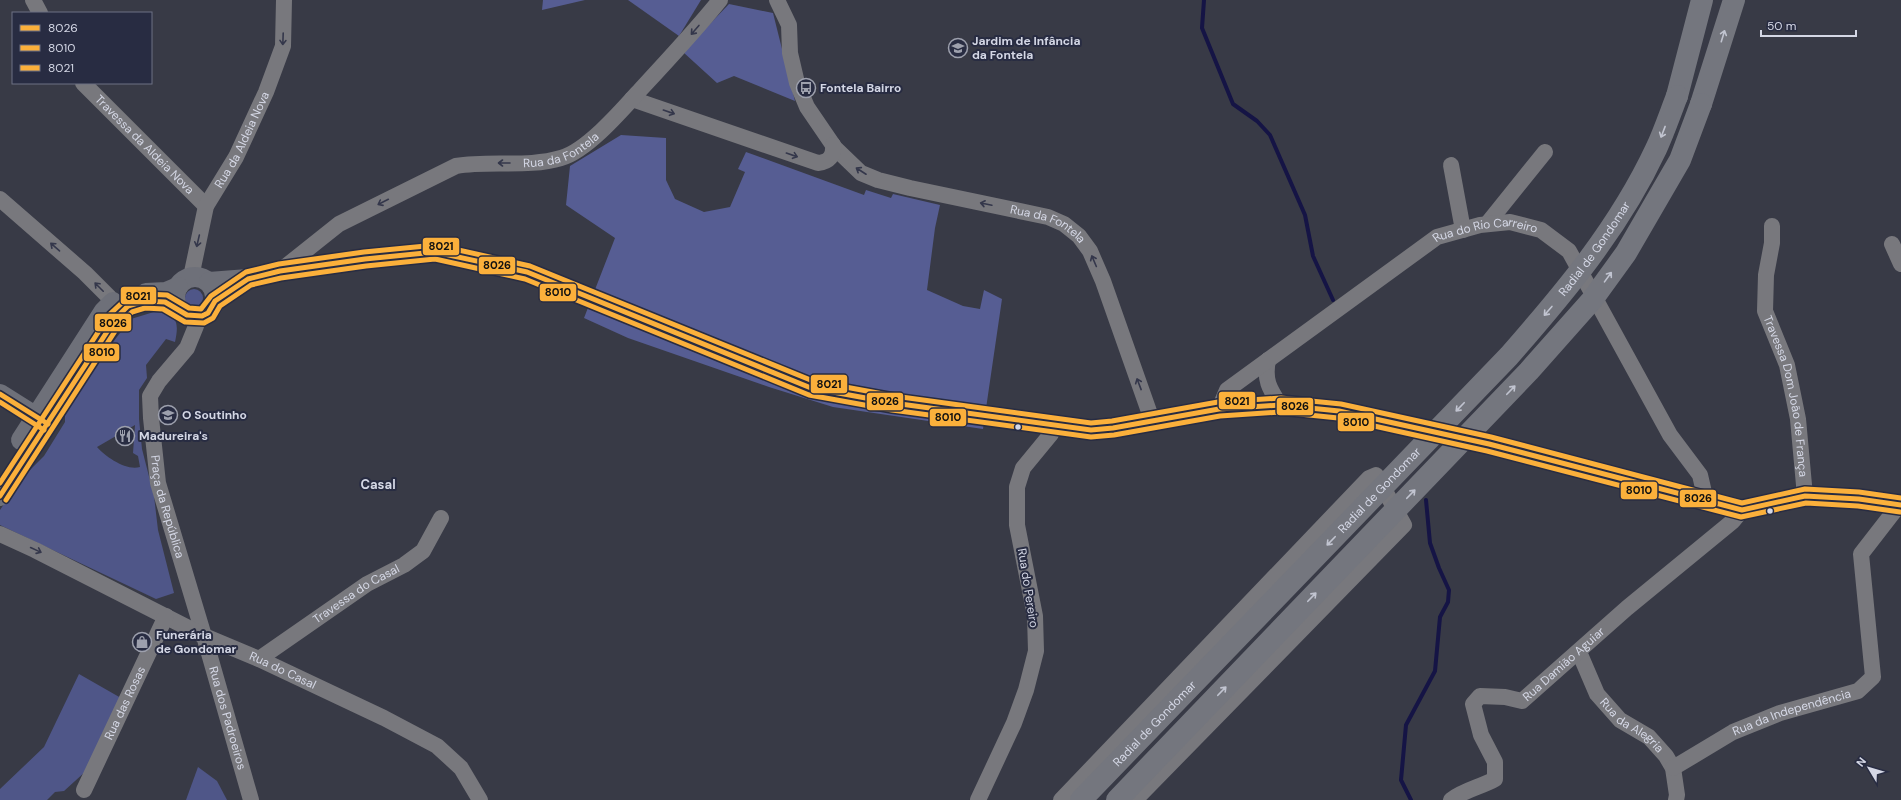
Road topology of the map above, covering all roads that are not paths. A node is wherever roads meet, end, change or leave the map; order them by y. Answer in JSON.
{"nodes":[{"id":1,"x":33,"y":0,"type":"edge"},
{"id":2,"x":284,"y":0,"type":"edge"},
{"id":3,"x":720,"y":0,"type":"edge"},
{"id":4,"x":777,"y":0,"type":"edge"},
{"id":5,"x":1702,"y":0,"type":"edge"},
{"id":6,"x":1734,"y":0,"type":"edge"},
{"id":7,"x":39,"y":12,"type":"edge"},
{"id":8,"x":84,"y":84,"type":"edge"},
{"id":9,"x":632,"y":99,"type":"junction"},
{"id":10,"x":833,"y":145,"type":"junction"},
{"id":11,"x":1545,"y":152,"type":"dead end"},
{"id":12,"x":1451,"y":165,"type":"dead end"},
{"id":13,"x":0,"y":199,"type":"edge"},
{"id":14,"x":206,"y":206,"type":"junction"},
{"id":15,"x":1487,"y":224,"type":"junction"},
{"id":16,"x":1772,"y":226,"type":"dead end"},
{"id":17,"x":1463,"y":230,"type":"junction"},
{"id":18,"x":1892,"y":244,"type":"dead end"},
{"id":19,"x":1901,"y":264,"type":"edge"},
{"id":20,"x":280,"y":271,"type":"junction"},
{"id":21,"x":248,"y":279,"type":"junction"},
{"id":22,"x":193,"y":282,"type":"junction"},
{"id":23,"x":215,"y":301,"type":"junction"},
{"id":24,"x":114,"y":310,"type":"junction"},
{"id":25,"x":189,"y":314,"type":"junction"},
{"id":26,"x":1268,"y":360,"type":"junction"},
{"id":27,"x":0,"y":394,"type":"edge"},
{"id":28,"x":1280,"y":405,"type":"junction"},
{"id":29,"x":1219,"y":409,"type":"junction"},
{"id":30,"x":42,"y":420,"type":"junction"},
{"id":31,"x":1152,"y":420,"type":"junction"},
{"id":32,"x":1054,"y":425,"type":"junction"},
{"id":33,"x":0,"y":474,"type":"edge"},
{"id":34,"x":0,"y":496,"type":"edge"},
{"id":35,"x":1805,"y":496,"type":"junction"},
{"id":36,"x":1706,"y":501,"type":"junction"},
{"id":37,"x":1900,"y":505,"type":"edge"},
{"id":38,"x":1742,"y":510,"type":"junction"},
{"id":39,"x":441,"y":518,"type":"dead end"},
{"id":40,"x":0,"y":534,"type":"edge"},
{"id":41,"x":166,"y":616,"type":"junction"},
{"id":42,"x":204,"y":636,"type":"junction"},
{"id":43,"x":1579,"y":652,"type":"junction"},
{"id":44,"x":259,"y":659,"type":"junction"},
{"id":45,"x":1673,"y":768,"type":"junction"},
{"id":46,"x":84,"y":790,"type":"dead end"},
{"id":47,"x":251,"y":800,"type":"edge"},
{"id":48,"x":480,"y":800,"type":"edge"},
{"id":49,"x":978,"y":800,"type":"edge"},
{"id":50,"x":1061,"y":800,"type":"edge"},
{"id":51,"x":1081,"y":800,"type":"edge"},
{"id":52,"x":1117,"y":800,"type":"edge"},
{"id":53,"x":1135,"y":800,"type":"edge"},
{"id":54,"x":1451,"y":800,"type":"edge"},
{"id":55,"x":1676,"y":800,"type":"edge"}],
"edges":[{"from":1,"to":7,"type":"street"},
{"from":2,"to":14,"type":"street","name":"Rua da Aldeia Nova","one_way":true},
{"from":3,"to":9,"type":"street","name":"Rua da Fontela","one_way":true},
{"from":4,"to":10,"type":"street","name":"Rua da Fontela"},
{"from":5,"to":51,"type":"highway","name":"Radial de Gondomar","one_way":true,"bridge":true},
{"from":52,"to":6,"type":"highway","name":"Radial de Gondomar","one_way":true,"bridge":true},
{"from":8,"to":14,"type":"street","name":"Travessa da Aldeia Nova"},
{"from":9,"to":10,"type":"street","one_way":true},
{"from":9,"to":20,"type":"street","name":"Rua da Fontela","one_way":true},
{"from":31,"to":10,"type":"street","name":"Rua da Fontela","one_way":true},
{"from":11,"to":15,"type":"street"},
{"from":12,"to":17,"type":"street"},
{"from":24,"to":13,"type":"street","one_way":true},
{"from":14,"to":22,"type":"street","name":"Rua da Aldeia Nova","one_way":true},
{"from":15,"to":17,"type":"street","name":"Rua do Rio Carreiro"},
{"from":15,"to":36,"type":"street","name":"Rua do Rio Carreiro"},
{"from":16,"to":35,"type":"street","name":"Travessa Dom João de França"},
{"from":17,"to":26,"type":"street","name":"Rua do Rio Carreiro"},
{"from":18,"to":19,"type":"street"},
{"from":20,"to":21,"type":"main road"},
{"from":20,"to":32,"type":"main road"},
{"from":21,"to":22,"type":"main road"},
{"from":21,"to":23,"type":"main road"},
{"from":22,"to":23,"type":"main road"},
{"from":22,"to":24,"type":"main road"},
{"from":22,"to":25,"type":"main road"},
{"from":23,"to":25,"type":"main road"},
{"from":24,"to":25,"type":"main road"},
{"from":24,"to":30,"type":"main road"},
{"from":25,"to":42,"type":"street","name":"Praça da República"},
{"from":26,"to":28,"type":"street"},
{"from":26,"to":29,"type":"street","name":"Rua do Rio Carreiro"},
{"from":27,"to":30,"type":"main road"},
{"from":28,"to":29,"type":"main road"},
{"from":28,"to":36,"type":"main road"},
{"from":29,"to":31,"type":"main road"},
{"from":30,"to":33,"type":"main road"},
{"from":30,"to":34,"type":"main road"},
{"from":31,"to":32,"type":"main road"},
{"from":32,"to":49,"type":"street","name":"Rua do Pereiro"},
{"from":35,"to":37,"type":"main road"},
{"from":35,"to":38,"type":"main road"},
{"from":36,"to":38,"type":"main road"},
{"from":37,"to":45,"type":"street","name":"Rua da Independência"},
{"from":38,"to":43,"type":"street","name":"Rua Damião Aguiar"},
{"from":39,"to":44,"type":"street","name":"Travessa do Casal"},
{"from":40,"to":41,"type":"street","name":"Rua do Casal","one_way":true},
{"from":41,"to":42,"type":"street","name":"Rua do Casal"},
{"from":41,"to":46,"type":"street","name":"Rua das Rosas"},
{"from":42,"to":44,"type":"street","name":"Rua do Casal"},
{"from":42,"to":47,"type":"street","name":"Rua dos Padroeiros"},
{"from":43,"to":45,"type":"street","name":"Rua da Alegria"},
{"from":43,"to":54,"type":"street","name":"Rua Damião Aguiar"},
{"from":44,"to":48,"type":"street","name":"Rua do Casal"},
{"from":45,"to":55,"type":"street","name":"Rua da Alegria"},
{"from":50,"to":53,"type":"street"}]}
